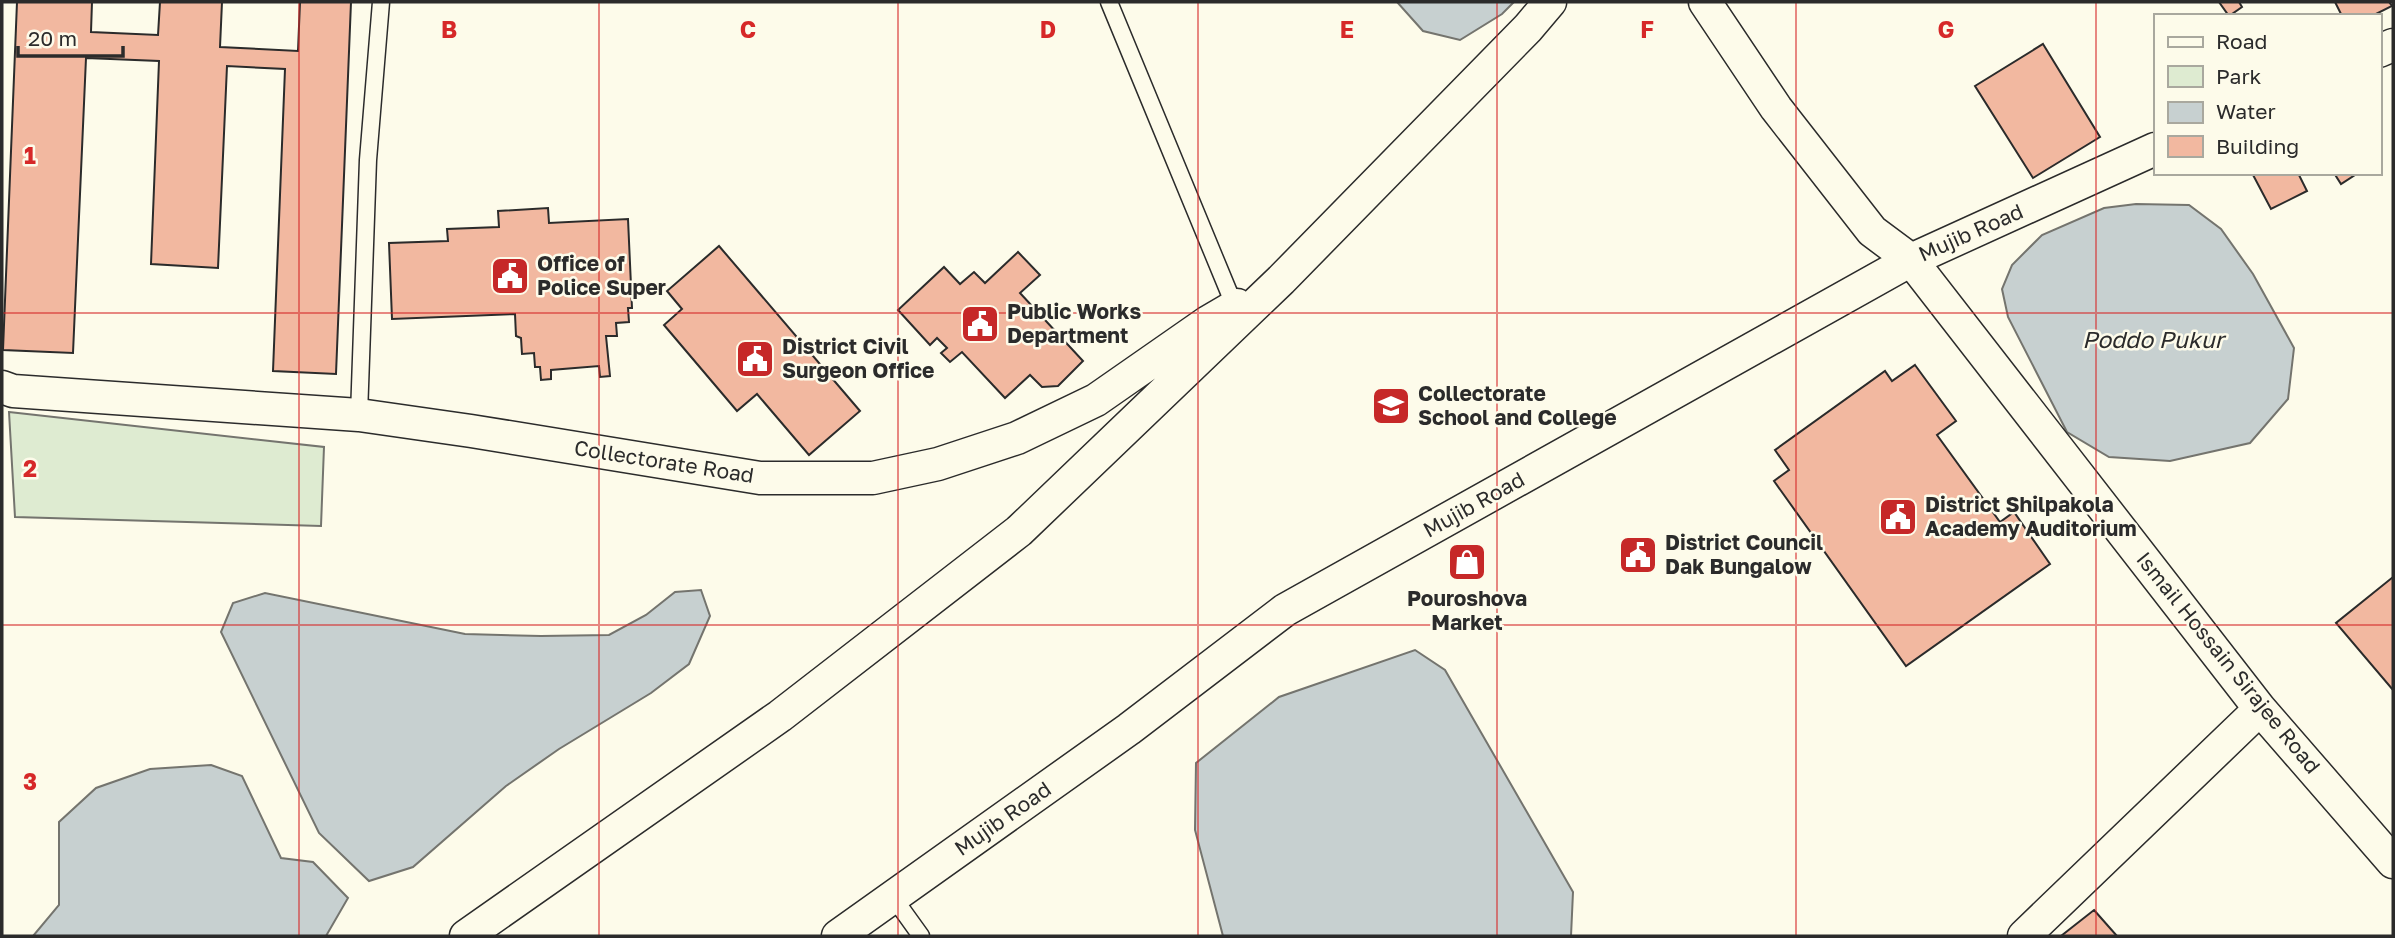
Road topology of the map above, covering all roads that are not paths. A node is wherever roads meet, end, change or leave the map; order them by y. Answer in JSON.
{"nodes":[{"id":1,"x":381,"y":2,"type":"edge"},
{"id":2,"x":1109,"y":2,"type":"edge"},
{"id":3,"x":1550,"y":2,"type":"edge"},
{"id":4,"x":1705,"y":2,"type":"edge"},
{"id":5,"x":2154,"y":149,"type":"edge"},
{"id":6,"x":1911,"y":260,"type":"junction"},
{"id":7,"x":1281,"y":280,"type":"junction"},
{"id":8,"x":1235,"y":307,"type":"junction"},
{"id":9,"x":2,"y":387,"type":"edge"},
{"id":10,"x":359,"y":415,"type":"junction"},
{"id":11,"x":2260,"y":709,"type":"junction"},
{"id":12,"x":2393,"y":862,"type":"edge"},
{"id":13,"x":893,"y":897,"type":"junction"},
{"id":14,"x":466,"y":936,"type":"edge"},
{"id":15,"x":838,"y":936,"type":"edge"},
{"id":16,"x":921,"y":936,"type":"edge"},
{"id":17,"x":2024,"y":936,"type":"edge"}],
"edges":[{"from":1,"to":10,"type":"lane"},
{"from":2,"to":8,"type":"lane"},
{"from":3,"to":7,"type":"street"},
{"from":4,"to":6,"type":"street","name":"Ismail Hossain Sirajee Road"},
{"from":5,"to":6,"type":"street","name":"Mujib Road"},
{"from":6,"to":11,"type":"street","name":"Ismail Hossain Sirajee Road"},
{"from":6,"to":13,"type":"street","name":"Mujib Road"},
{"from":7,"to":8,"type":"street","name":"Collectorate Road"},
{"from":7,"to":14,"type":"street"},
{"from":8,"to":10,"type":"street","name":"Collectorate Road"},
{"from":9,"to":10,"type":"street","name":"Collectorate Road"},
{"from":11,"to":12,"type":"street","name":"Ismail Hossain Sirajee Road"},
{"from":11,"to":17,"type":"street"},
{"from":13,"to":15,"type":"street","name":"Mujib Road"},
{"from":13,"to":16,"type":"lane"}]}
